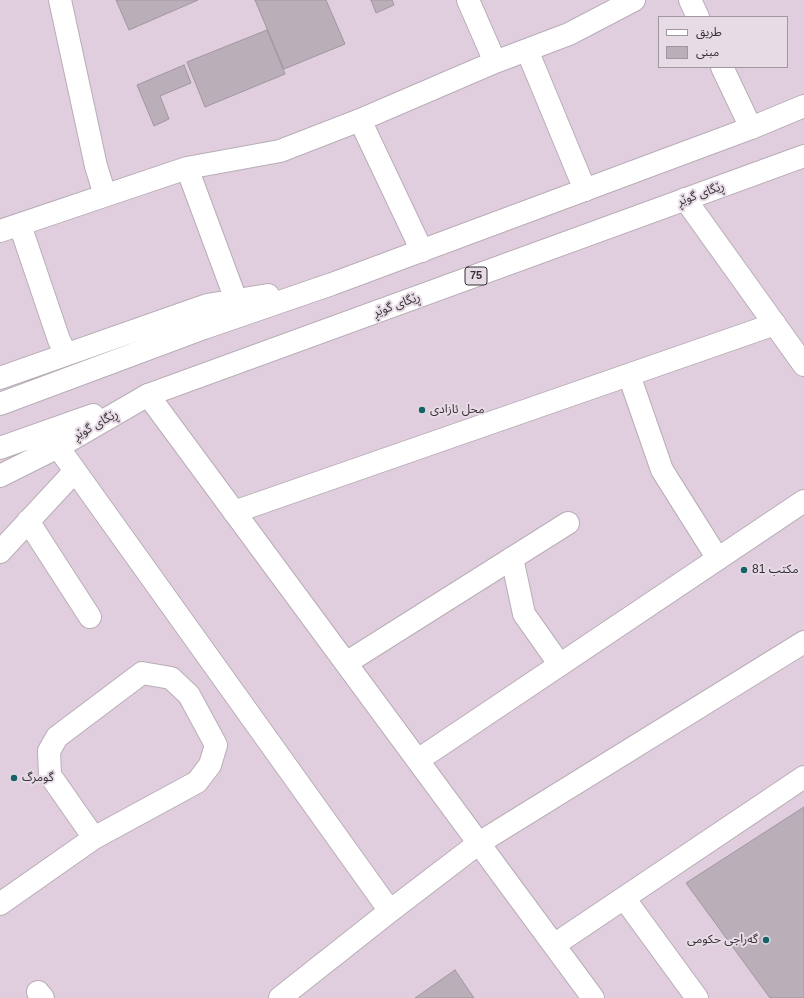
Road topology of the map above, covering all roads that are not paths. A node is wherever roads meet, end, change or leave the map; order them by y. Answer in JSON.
{"nodes":[{"id":1,"x":60,"y":0,"type":"edge"},
{"id":2,"x":468,"y":0,"type":"edge"},
{"id":3,"x":634,"y":0,"type":"edge"},
{"id":4,"x":690,"y":0,"type":"edge"},
{"id":5,"x":698,"y":16,"type":"edge"},
{"id":6,"x":527,"y":50,"type":"junction"},
{"id":7,"x":496,"y":62,"type":"junction"},
{"id":8,"x":722,"y":68,"type":"edge"},
{"id":9,"x":804,"y":106,"type":"edge"},
{"id":10,"x":360,"y":120,"type":"junction"},
{"id":11,"x":751,"y":128,"type":"junction"},
{"id":12,"x":804,"y":156,"type":"edge"},
{"id":13,"x":187,"y":168,"type":"junction"},
{"id":14,"x":586,"y":190,"type":"junction"},
{"id":15,"x":104,"y":195,"type":"junction"},
{"id":16,"x":685,"y":199,"type":"junction"},
{"id":17,"x":10,"y":228,"type":"edge"},
{"id":18,"x":422,"y":251,"type":"junction"},
{"id":19,"x":332,"y":284,"type":"junction"},
{"id":20,"x":236,"y":300,"type":"junction"},
{"id":21,"x":775,"y":324,"type":"junction"},
{"id":22,"x":66,"y":354,"type":"junction"},
{"id":23,"x":804,"y":365,"type":"edge"},
{"id":24,"x":629,"y":375,"type":"junction"},
{"id":25,"x":0,"y":378,"type":"edge"},
{"id":26,"x":148,"y":395,"type":"junction"},
{"id":27,"x":0,"y":404,"type":"edge"},
{"id":28,"x":58,"y":446,"type":"junction"},
{"id":29,"x":0,"y":448,"type":"edge"},
{"id":30,"x":75,"y":471,"type":"junction"},
{"id":31,"x":0,"y":476,"type":"edge"},
{"id":32,"x":804,"y":501,"type":"edge"},
{"id":33,"x":234,"y":512,"type":"junction"},
{"id":34,"x":28,"y":521,"type":"junction"},
{"id":35,"x":568,"y":523,"type":"dead end"},
{"id":36,"x":0,"y":552,"type":"edge"},
{"id":37,"x":512,"y":558,"type":"junction"},
{"id":38,"x":718,"y":559,"type":"junction"},
{"id":39,"x":90,"y":617,"type":"dead end"},
{"id":40,"x":804,"y":642,"type":"edge"},
{"id":41,"x":346,"y":663,"type":"junction"},
{"id":42,"x":560,"y":665,"type":"junction"},
{"id":43,"x":418,"y":760,"type":"junction"},
{"id":44,"x":804,"y":778,"type":"edge"},
{"id":45,"x":94,"y":838,"type":"junction"},
{"id":46,"x":479,"y":843,"type":"junction"},
{"id":47,"x":624,"y":898,"type":"junction"},
{"id":48,"x":0,"y":904,"type":"edge"},
{"id":49,"x":390,"y":911,"type":"junction"},
{"id":50,"x":554,"y":945,"type":"junction"},
{"id":51,"x":280,"y":998,"type":"edge"},
{"id":52,"x":593,"y":998,"type":"edge"},
{"id":53,"x":697,"y":998,"type":"edge"}],
"edges":[{"from":1,"to":15,"type":"main road"},
{"from":2,"to":7,"type":"main road"},
{"from":3,"to":6,"type":"main road"},
{"from":4,"to":5,"type":"main road"},
{"from":6,"to":7,"type":"main road"},
{"from":6,"to":14,"type":"main road"},
{"from":7,"to":10,"type":"main road"},
{"from":8,"to":11,"type":"main road"},
{"from":9,"to":11,"type":"main road"},
{"from":10,"to":13,"type":"main road"},
{"from":10,"to":18,"type":"main road"},
{"from":11,"to":14,"type":"main road"},
{"from":12,"to":16,"type":"main road","name":"ڕێگای گوێڕ","number":"75"},
{"from":13,"to":15,"type":"main road"},
{"from":13,"to":20,"type":"main road"},
{"from":14,"to":18,"type":"main road"},
{"from":15,"to":17,"type":"main road"},
{"from":16,"to":21,"type":"main road"},
{"from":16,"to":26,"type":"main road","name":"ڕێگای گوێڕ","number":"75"},
{"from":17,"to":22,"type":"main road"},
{"from":18,"to":19,"type":"main road"},
{"from":19,"to":20,"type":"main road"},
{"from":19,"to":27,"type":"main road"},
{"from":20,"to":22,"type":"main road"},
{"from":21,"to":23,"type":"main road"},
{"from":21,"to":24,"type":"main road"},
{"from":22,"to":25,"type":"main road"},
{"from":24,"to":33,"type":"main road"},
{"from":24,"to":38,"type":"main road"},
{"from":26,"to":28,"type":"main road","name":"ڕێگای گوێڕ"},
{"from":26,"to":29,"type":"main road"},
{"from":26,"to":33,"type":"main road"},
{"from":28,"to":30,"type":"main road"},
{"from":28,"to":31,"type":"main road","name":"ڕێگای گوێڕ"},
{"from":30,"to":34,"type":"main road"},
{"from":30,"to":49,"type":"main road"},
{"from":32,"to":38,"type":"main road"},
{"from":33,"to":41,"type":"main road"},
{"from":34,"to":36,"type":"main road"},
{"from":34,"to":39,"type":"main road"},
{"from":35,"to":37,"type":"main road"},
{"from":37,"to":41,"type":"main road"},
{"from":37,"to":42,"type":"main road"},
{"from":38,"to":42,"type":"main road"},
{"from":40,"to":46,"type":"main road"},
{"from":41,"to":43,"type":"main road"},
{"from":42,"to":43,"type":"main road"},
{"from":43,"to":46,"type":"main road"},
{"from":44,"to":47,"type":"main road"},
{"from":45,"to":45,"type":"main road"},
{"from":45,"to":48,"type":"main road"},
{"from":46,"to":49,"type":"main road"},
{"from":46,"to":50,"type":"main road"},
{"from":47,"to":50,"type":"main road"},
{"from":47,"to":53,"type":"main road"},
{"from":49,"to":51,"type":"main road"},
{"from":50,"to":52,"type":"main road"}]}
